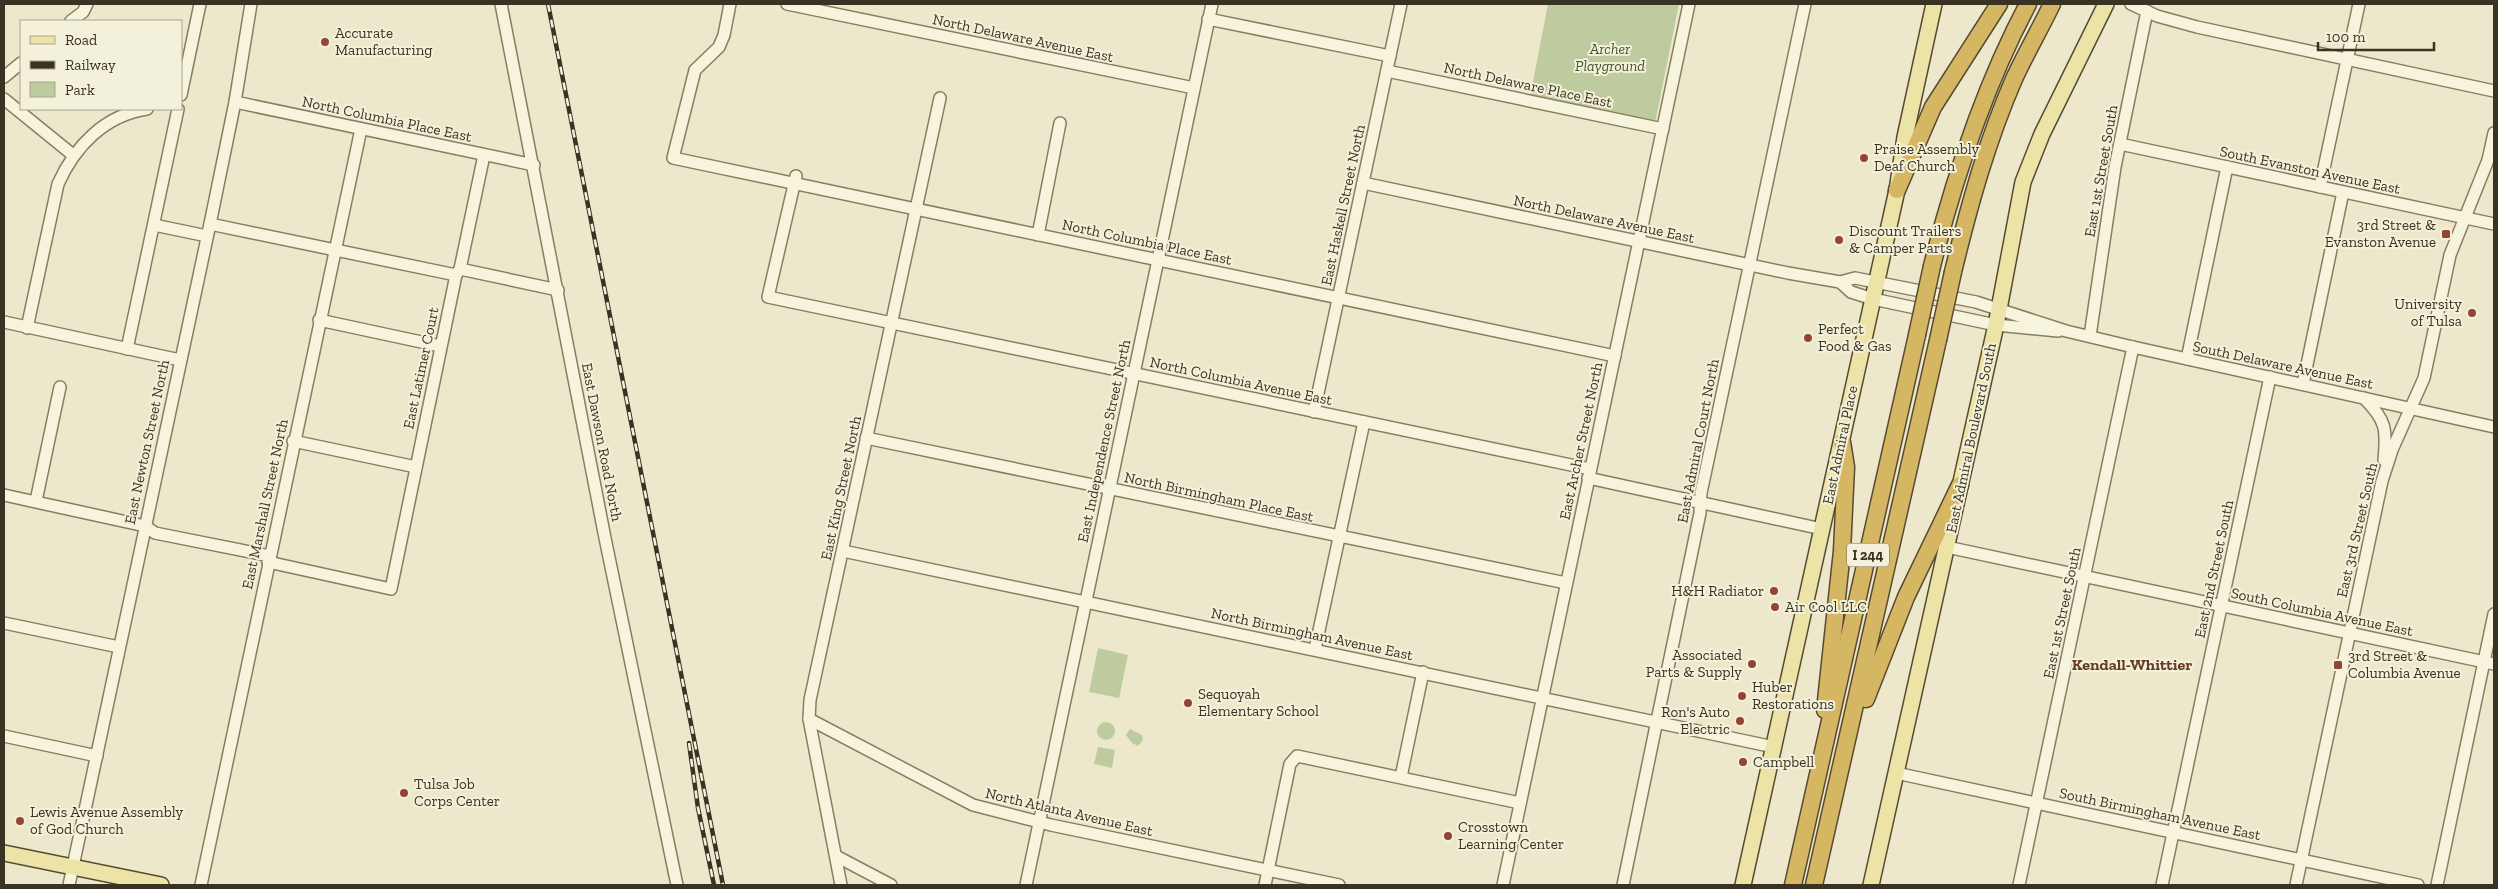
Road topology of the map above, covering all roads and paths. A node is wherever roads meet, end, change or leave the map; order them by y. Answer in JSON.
{"nodes":[{"id":1,"x":87,"y":4,"type":"edge"},
{"id":2,"x":200,"y":4,"type":"edge"},
{"id":3,"x":251,"y":4,"type":"edge"},
{"id":4,"x":501,"y":4,"type":"edge"},
{"id":5,"x":730,"y":4,"type":"edge"},
{"id":6,"x":788,"y":4,"type":"edge"},
{"id":7,"x":1212,"y":4,"type":"edge"},
{"id":8,"x":1401,"y":4,"type":"edge"},
{"id":9,"x":1689,"y":4,"type":"edge"},
{"id":10,"x":1805,"y":4,"type":"edge"},
{"id":11,"x":1934,"y":4,"type":"edge"},
{"id":12,"x":2000,"y":4,"type":"edge"},
{"id":13,"x":2028,"y":4,"type":"edge"},
{"id":14,"x":2052,"y":4,"type":"edge"},
{"id":15,"x":2106,"y":4,"type":"edge"},
{"id":16,"x":2131,"y":4,"type":"edge"},
{"id":17,"x":2359,"y":4,"type":"edge"},
{"id":18,"x":2147,"y":12,"type":"junction"},
{"id":19,"x":1208,"y":19,"type":"junction"},
{"id":20,"x":72,"y":20,"type":"edge"},
{"id":21,"x":1390,"y":56,"type":"junction"},
{"id":22,"x":2347,"y":60,"type":"junction"},
{"id":23,"x":20,"y":64,"type":"edge"},
{"id":24,"x":1388,"y":71,"type":"junction"},
{"id":25,"x":4,"y":77,"type":"edge"},
{"id":26,"x":1194,"y":88,"type":"junction"},
{"id":27,"x":182,"y":90,"type":"edge"},
{"id":28,"x":2494,"y":91,"type":"edge"},
{"id":29,"x":4,"y":98,"type":"edge"},
{"id":30,"x":940,"y":98,"type":"dead end"},
{"id":31,"x":235,"y":102,"type":"junction"},
{"id":32,"x":143,"y":110,"type":"edge"},
{"id":33,"x":178,"y":110,"type":"edge"},
{"id":34,"x":1060,"y":123,"type":"dead end"},
{"id":35,"x":361,"y":129,"type":"junction"},
{"id":36,"x":1663,"y":129,"type":"junction"},
{"id":37,"x":2494,"y":133,"type":"edge"},
{"id":38,"x":2120,"y":144,"type":"junction"},
{"id":39,"x":73,"y":155,"type":"junction"},
{"id":40,"x":484,"y":155,"type":"junction"},
{"id":41,"x":534,"y":166,"type":"junction"},
{"id":42,"x":2227,"y":167,"type":"junction"},
{"id":43,"x":795,"y":180,"type":"junction"},
{"id":44,"x":1363,"y":183,"type":"junction"},
{"id":45,"x":2320,"y":187,"type":"junction"},
{"id":46,"x":1897,"y":190,"type":"junction"},
{"id":47,"x":2343,"y":192,"type":"junction"},
{"id":48,"x":916,"y":210,"type":"junction"},
{"id":49,"x":2464,"y":218,"type":"junction"},
{"id":50,"x":210,"y":224,"type":"junction"},
{"id":51,"x":2494,"y":224,"type":"edge"},
{"id":52,"x":154,"y":225,"type":"junction"},
{"id":53,"x":1038,"y":235,"type":"junction"},
{"id":54,"x":207,"y":236,"type":"junction"},
{"id":55,"x":1639,"y":241,"type":"junction"},
{"id":56,"x":334,"y":250,"type":"junction"},
{"id":57,"x":1158,"y":260,"type":"junction"},
{"id":58,"x":1750,"y":265,"type":"junction"},
{"id":59,"x":458,"y":272,"type":"junction"},
{"id":60,"x":1840,"y":282,"type":"junction"},
{"id":61,"x":1877,"y":282,"type":"junction"},
{"id":62,"x":558,"y":290,"type":"junction"},
{"id":63,"x":1339,"y":298,"type":"junction"},
{"id":64,"x":1872,"y":299,"type":"junction"},
{"id":65,"x":1998,"y":309,"type":"junction"},
{"id":66,"x":319,"y":320,"type":"junction"},
{"id":67,"x":4,"y":322,"type":"edge"},
{"id":68,"x":891,"y":322,"type":"junction"},
{"id":69,"x":1996,"y":325,"type":"junction"},
{"id":70,"x":27,"y":328,"type":"junction"},
{"id":71,"x":2066,"y":331,"type":"junction"},
{"id":72,"x":2090,"y":336,"type":"junction"},
{"id":73,"x":440,"y":346,"type":"junction"},
{"id":74,"x":2133,"y":347,"type":"junction"},
{"id":75,"x":127,"y":349,"type":"junction"},
{"id":76,"x":1615,"y":356,"type":"junction"},
{"id":77,"x":2186,"y":359,"type":"junction"},
{"id":78,"x":180,"y":360,"type":"junction"},
{"id":79,"x":1134,"y":374,"type":"junction"},
{"id":80,"x":2270,"y":377,"type":"junction"},
{"id":81,"x":2303,"y":384,"type":"junction"},
{"id":82,"x":60,"y":387,"type":"dead end"},
{"id":83,"x":2364,"y":398,"type":"junction"},
{"id":84,"x":2412,"y":408,"type":"junction"},
{"id":85,"x":1314,"y":412,"type":"junction"},
{"id":86,"x":1364,"y":422,"type":"junction"},
{"id":87,"x":2494,"y":427,"type":"edge"},
{"id":88,"x":866,"y":438,"type":"junction"},
{"id":89,"x":293,"y":441,"type":"junction"},
{"id":90,"x":1842,"y":442,"type":"junction"},
{"id":91,"x":416,"y":467,"type":"junction"},
{"id":92,"x":1589,"y":474,"type":"junction"},
{"id":93,"x":2382,"y":481,"type":"junction"},
{"id":94,"x":1960,"y":485,"type":"junction"},
{"id":95,"x":1110,"y":489,"type":"junction"},
{"id":96,"x":4,"y":495,"type":"edge"},
{"id":97,"x":36,"y":501,"type":"junction"},
{"id":98,"x":1700,"y":503,"type":"junction"},
{"id":99,"x":145,"y":526,"type":"junction"},
{"id":100,"x":1822,"y":529,"type":"junction"},
{"id":101,"x":1340,"y":537,"type":"junction"},
{"id":102,"x":1946,"y":547,"type":"junction"},
{"id":103,"x":843,"y":551,"type":"junction"},
{"id":104,"x":269,"y":559,"type":"junction"},
{"id":105,"x":2085,"y":576,"type":"junction"},
{"id":106,"x":1566,"y":583,"type":"junction"},
{"id":107,"x":1086,"y":603,"type":"junction"},
{"id":108,"x":2221,"y":606,"type":"junction"},
{"id":109,"x":2494,"y":614,"type":"edge"},
{"id":110,"x":4,"y":623,"type":"edge"},
{"id":111,"x":2349,"y":633,"type":"junction"},
{"id":112,"x":119,"y":647,"type":"junction"},
{"id":113,"x":1316,"y":650,"type":"junction"},
{"id":114,"x":2489,"y":663,"type":"edge"},
{"id":115,"x":1423,"y":672,"type":"junction"},
{"id":116,"x":1542,"y":697,"type":"junction"},
{"id":117,"x":809,"y":720,"type":"junction"},
{"id":118,"x":1657,"y":722,"type":"junction"},
{"id":119,"x":4,"y":736,"type":"edge"},
{"id":120,"x":1848,"y":740,"type":"junction"},
{"id":121,"x":1774,"y":746,"type":"junction"},
{"id":122,"x":97,"y":756,"type":"junction"},
{"id":123,"x":1896,"y":773,"type":"junction"},
{"id":124,"x":1820,"y":775,"type":"junction"},
{"id":125,"x":1400,"y":777,"type":"junction"},
{"id":126,"x":1520,"y":803,"type":"junction"},
{"id":127,"x":2036,"y":803,"type":"junction"},
{"id":128,"x":1039,"y":821,"type":"junction"},
{"id":129,"x":2174,"y":833,"type":"junction"},
{"id":130,"x":4,"y":853,"type":"edge"},
{"id":131,"x":836,"y":856,"type":"junction"},
{"id":132,"x":2302,"y":860,"type":"junction"},
{"id":133,"x":73,"y":867,"type":"junction"},
{"id":134,"x":1268,"y":870,"type":"junction"},
{"id":135,"x":69,"y":885,"type":"edge"},
{"id":136,"x":161,"y":885,"type":"edge"},
{"id":137,"x":201,"y":885,"type":"edge"},
{"id":138,"x":677,"y":885,"type":"edge"},
{"id":139,"x":841,"y":885,"type":"edge"},
{"id":140,"x":891,"y":885,"type":"edge"},
{"id":141,"x":1026,"y":885,"type":"edge"},
{"id":142,"x":1265,"y":885,"type":"edge"},
{"id":143,"x":1339,"y":885,"type":"edge"},
{"id":144,"x":1503,"y":885,"type":"edge"},
{"id":145,"x":1623,"y":885,"type":"edge"},
{"id":146,"x":1743,"y":885,"type":"edge"},
{"id":147,"x":1793,"y":885,"type":"edge"},
{"id":148,"x":1814,"y":885,"type":"edge"},
{"id":149,"x":1871,"y":885,"type":"edge"},
{"id":150,"x":2019,"y":885,"type":"edge"},
{"id":151,"x":2162,"y":885,"type":"edge"},
{"id":152,"x":2296,"y":885,"type":"edge"},
{"id":153,"x":2418,"y":885,"type":"edge"},
{"id":154,"x":2437,"y":885,"type":"edge"}],
"edges":[{"from":1,"to":20,"type":"street"},
{"from":2,"to":27,"type":"street"},
{"from":3,"to":31,"type":"street","name":"East Newton Street North"},
{"from":4,"to":41,"type":"street","name":"East Dawson Road North"},
{"from":5,"to":43,"type":"street","name":"North Columbia Place East"},
{"from":6,"to":26,"type":"street","name":"North Delaware Avenue East"},
{"from":7,"to":19,"type":"street","name":"East Independence Street North"},
{"from":8,"to":21,"type":"street","name":"East Haskell Street North"},
{"from":9,"to":36,"type":"street","name":"East Archer Street North"},
{"from":10,"to":58,"type":"street","name":"East Admiral Court North"},
{"from":11,"to":46,"type":"main road","name":"East Admiral Place"},
{"from":12,"to":46,"type":"highway"},
{"from":13,"to":124,"type":"highway","number":"I 244","bridge":true},
{"from":14,"to":120,"type":"highway","number":"I 244","bridge":true},
{"from":15,"to":65,"type":"main road","name":"East Admiral Boulevard South"},
{"from":16,"to":18,"type":"street"},
{"from":17,"to":22,"type":"street"},
{"from":18,"to":22,"type":"street"},
{"from":18,"to":38,"type":"street","name":"East 1st Street South"},
{"from":19,"to":21,"type":"street"},
{"from":19,"to":26,"type":"street","name":"East Independence Street North"},
{"from":21,"to":24,"type":"street","name":"East Haskell Street North"},
{"from":22,"to":28,"type":"street"},
{"from":22,"to":45,"type":"street"},
{"from":23,"to":25,"type":"street"},
{"from":24,"to":36,"type":"street","name":"North Delaware Place East"},
{"from":24,"to":44,"type":"street","name":"East Haskell Street North"},
{"from":26,"to":57,"type":"street","name":"East Independence Street North"},
{"from":29,"to":39,"type":"street"},
{"from":30,"to":48,"type":"street","name":"East King Street North"},
{"from":31,"to":35,"type":"street","name":"North Columbia Place East"},
{"from":31,"to":50,"type":"street","name":"East Newton Street North"},
{"from":32,"to":39,"type":"street"},
{"from":33,"to":52,"type":"street"},
{"from":34,"to":53,"type":"street"},
{"from":35,"to":40,"type":"street","name":"North Columbia Place East"},
{"from":35,"to":56,"type":"street","name":"East Marshall Street North"},
{"from":36,"to":55,"type":"street","name":"East Archer Street North"},
{"from":37,"to":49,"type":"street","name":"East 3rd Street South"},
{"from":38,"to":42,"type":"street","name":"South Evanston Avenue East"},
{"from":38,"to":72,"type":"street","name":"East 1st Street South"},
{"from":39,"to":70,"type":"street"},
{"from":40,"to":41,"type":"street","name":"North Columbia Place East"},
{"from":40,"to":59,"type":"street","name":"East Latimer Court"},
{"from":41,"to":62,"type":"street","name":"East Dawson Road North"},
{"from":42,"to":45,"type":"street","name":"South Evanston Avenue East"},
{"from":42,"to":77,"type":"street"},
{"from":43,"to":48,"type":"street","name":"North Columbia Place East"},
{"from":43,"to":68,"type":"street","name":"North Columbia Avenue East"},
{"from":44,"to":55,"type":"street","name":"North Delaware Avenue East"},
{"from":44,"to":63,"type":"street","name":"East Haskell Street North"},
{"from":45,"to":47,"type":"street","name":"South Evanston Avenue East"},
{"from":46,"to":61,"type":"main road","name":"East Admiral Place"},
{"from":47,"to":49,"type":"street","name":"South Evanston Avenue East"},
{"from":47,"to":81,"type":"street"},
{"from":48,"to":53,"type":"street","name":"North Columbia Place East"},
{"from":48,"to":68,"type":"street","name":"East King Street North"},
{"from":49,"to":51,"type":"street","name":"South Evanston Avenue East"},
{"from":49,"to":84,"type":"street","name":"East 3rd Street South"},
{"from":50,"to":54,"type":"street","name":"East Newton Street North"},
{"from":50,"to":56,"type":"street"},
{"from":52,"to":54,"type":"street"},
{"from":52,"to":75,"type":"street"},
{"from":53,"to":57,"type":"street","name":"North Columbia Place East"},
{"from":54,"to":78,"type":"street","name":"East Newton Street North"},
{"from":55,"to":58,"type":"street","name":"North Delaware Avenue East"},
{"from":55,"to":76,"type":"street","name":"East Archer Street North"},
{"from":56,"to":59,"type":"street"},
{"from":56,"to":66,"type":"street","name":"East Marshall Street North"},
{"from":57,"to":63,"type":"street","name":"North Columbia Place East"},
{"from":57,"to":79,"type":"street","name":"East Independence Street North"},
{"from":58,"to":60,"type":"street","name":"North Delaware Avenue East"},
{"from":58,"to":98,"type":"street","name":"East Admiral Court North"},
{"from":59,"to":62,"type":"street"},
{"from":59,"to":73,"type":"street","name":"East Latimer Court"},
{"from":60,"to":61,"type":"street","name":"North Delaware Avenue East"},
{"from":60,"to":64,"type":"street","name":"North Delaware Avenue East"},
{"from":61,"to":64,"type":"main road","name":"East Admiral Place"},
{"from":61,"to":65,"type":"street","name":"North Delaware Avenue East"},
{"from":62,"to":138,"type":"street","name":"East Dawson Road North"},
{"from":63,"to":76,"type":"street","name":"North Columbia Place East"},
{"from":63,"to":85,"type":"street","name":"East Haskell Street North"},
{"from":64,"to":69,"type":"street","name":"North Delaware Avenue East"},
{"from":64,"to":90,"type":"main road","name":"East Admiral Place"},
{"from":65,"to":69,"type":"main road","name":"East Admiral Boulevard South"},
{"from":65,"to":71,"type":"street","name":"South Delaware Avenue East"},
{"from":66,"to":73,"type":"street"},
{"from":66,"to":89,"type":"street","name":"East Marshall Street North"},
{"from":67,"to":70,"type":"street"},
{"from":68,"to":79,"type":"street","name":"North Columbia Avenue East"},
{"from":68,"to":88,"type":"street","name":"East King Street North"},
{"from":69,"to":71,"type":"street","name":"South Delaware Avenue East"},
{"from":69,"to":94,"type":"main road","name":"East Admiral Boulevard South"},
{"from":70,"to":75,"type":"street"},
{"from":71,"to":72,"type":"street","name":"South Delaware Avenue East"},
{"from":72,"to":74,"type":"street","name":"South Delaware Avenue East"},
{"from":73,"to":91,"type":"street","name":"East Latimer Court"},
{"from":74,"to":77,"type":"street","name":"South Delaware Avenue East"},
{"from":74,"to":105,"type":"street","name":"East 1st Street South"},
{"from":75,"to":78,"type":"street"},
{"from":76,"to":92,"type":"street","name":"East Archer Street North"},
{"from":77,"to":80,"type":"street","name":"South Delaware Avenue East"},
{"from":78,"to":99,"type":"street","name":"East Newton Street North"},
{"from":79,"to":85,"type":"street","name":"North Columbia Avenue East"},
{"from":79,"to":95,"type":"street","name":"East Independence Street North"},
{"from":80,"to":81,"type":"street","name":"South Delaware Avenue East"},
{"from":80,"to":108,"type":"street","name":"East 2nd Street South"},
{"from":81,"to":83,"type":"street","name":"South Delaware Avenue East"},
{"from":82,"to":97,"type":"street"},
{"from":83,"to":84,"type":"street","name":"South Delaware Avenue East"},
{"from":83,"to":93,"type":"street"},
{"from":84,"to":87,"type":"street","name":"South Delaware Avenue East"},
{"from":84,"to":93,"type":"street","name":"East 3rd Street South"},
{"from":85,"to":86,"type":"street","name":"North Columbia Avenue East"},
{"from":86,"to":92,"type":"street","name":"North Columbia Avenue East"},
{"from":86,"to":101,"type":"street"},
{"from":88,"to":95,"type":"street","name":"North Birmingham Place East"},
{"from":88,"to":103,"type":"street","name":"East King Street North"},
{"from":89,"to":91,"type":"street"},
{"from":89,"to":104,"type":"street","name":"East Marshall Street North"},
{"from":90,"to":100,"type":"main road","name":"East Admiral Place"},
{"from":90,"to":124,"type":"highway"},
{"from":91,"to":104,"type":"street","name":"East Latimer Court"},
{"from":92,"to":98,"type":"street","name":"North Columbia Avenue East"},
{"from":92,"to":106,"type":"street","name":"East Archer Street North"},
{"from":93,"to":111,"type":"street","name":"East 3rd Street South"},
{"from":94,"to":102,"type":"main road","name":"East Admiral Boulevard South"},
{"from":94,"to":120,"type":"highway"},
{"from":95,"to":101,"type":"street","name":"North Birmingham Place East"},
{"from":95,"to":107,"type":"street","name":"East Independence Street North"},
{"from":96,"to":97,"type":"street"},
{"from":97,"to":99,"type":"street"},
{"from":98,"to":100,"type":"street","name":"North Columbia Avenue East"},
{"from":98,"to":118,"type":"street","name":"East Admiral Court North"},
{"from":99,"to":104,"type":"street"},
{"from":99,"to":112,"type":"street","name":"East Newton Street North"},
{"from":100,"to":121,"type":"main road","name":"East Admiral Place"},
{"from":101,"to":106,"type":"street","name":"North Birmingham Place East"},
{"from":101,"to":113,"type":"street"},
{"from":102,"to":105,"type":"street","name":"South Columbia Avenue East"},
{"from":102,"to":123,"type":"main road","name":"East Admiral Boulevard South"},
{"from":103,"to":107,"type":"street","name":"North Birmingham Avenue East"},
{"from":103,"to":117,"type":"street","name":"East King Street North"},
{"from":104,"to":137,"type":"street","name":"East Marshall Street North"},
{"from":105,"to":108,"type":"street","name":"South Columbia Avenue East"},
{"from":105,"to":127,"type":"street","name":"East 1st Street South"},
{"from":106,"to":116,"type":"street","name":"East Archer Street North"},
{"from":107,"to":113,"type":"street","name":"North Birmingham Avenue East"},
{"from":107,"to":128,"type":"street","name":"East Independence Street North"},
{"from":108,"to":111,"type":"street","name":"South Columbia Avenue East"},
{"from":108,"to":129,"type":"street","name":"East 2nd Street South"},
{"from":109,"to":114,"type":"street"},
{"from":110,"to":112,"type":"street"},
{"from":111,"to":114,"type":"street","name":"South Columbia Avenue East"},
{"from":111,"to":132,"type":"street","name":"East 3rd Street South"},
{"from":112,"to":122,"type":"street","name":"East Newton Street North"},
{"from":113,"to":115,"type":"street","name":"North Birmingham Avenue East"},
{"from":114,"to":154,"type":"street"},
{"from":115,"to":116,"type":"street","name":"North Birmingham Avenue East"},
{"from":115,"to":125,"type":"street"},
{"from":116,"to":118,"type":"street","name":"North Birmingham Avenue East"},
{"from":116,"to":126,"type":"street","name":"East Archer Street North"},
{"from":117,"to":128,"type":"street","name":"North Atlanta Avenue East"},
{"from":117,"to":131,"type":"street","name":"East King Street North"},
{"from":118,"to":121,"type":"street","name":"North Birmingham Avenue East"},
{"from":118,"to":145,"type":"street","name":"East Admiral Court North"},
{"from":119,"to":122,"type":"street"},
{"from":120,"to":148,"type":"highway","number":"I 244"},
{"from":121,"to":146,"type":"main road","name":"East Admiral Place"},
{"from":122,"to":133,"type":"street","name":"East Newton Street North"},
{"from":123,"to":127,"type":"street","name":"South Birmingham Avenue East"},
{"from":123,"to":149,"type":"main road","name":"East Admiral Boulevard South"},
{"from":124,"to":147,"type":"highway","number":"I 244"},
{"from":125,"to":126,"type":"street"},
{"from":125,"to":134,"type":"street"},
{"from":126,"to":144,"type":"street","name":"East Archer Street North"},
{"from":127,"to":129,"type":"street","name":"South Birmingham Avenue East"},
{"from":127,"to":150,"type":"street","name":"East 1st Street South"},
{"from":128,"to":134,"type":"street","name":"North Atlanta Avenue East"},
{"from":128,"to":141,"type":"street","name":"East Independence Street North"},
{"from":129,"to":132,"type":"street","name":"South Birmingham Avenue East"},
{"from":129,"to":151,"type":"street","name":"East 2nd Street South"},
{"from":130,"to":133,"type":"main road"},
{"from":131,"to":139,"type":"street","name":"East King Street North"},
{"from":131,"to":140,"type":"street"},
{"from":132,"to":152,"type":"street","name":"East 3rd Street South"},
{"from":132,"to":153,"type":"street","name":"South Birmingham Avenue East"},
{"from":133,"to":135,"type":"street","name":"East Newton Street North"},
{"from":133,"to":136,"type":"main road"},
{"from":134,"to":142,"type":"street"},
{"from":134,"to":143,"type":"street","name":"North Atlanta Avenue East"}]}
